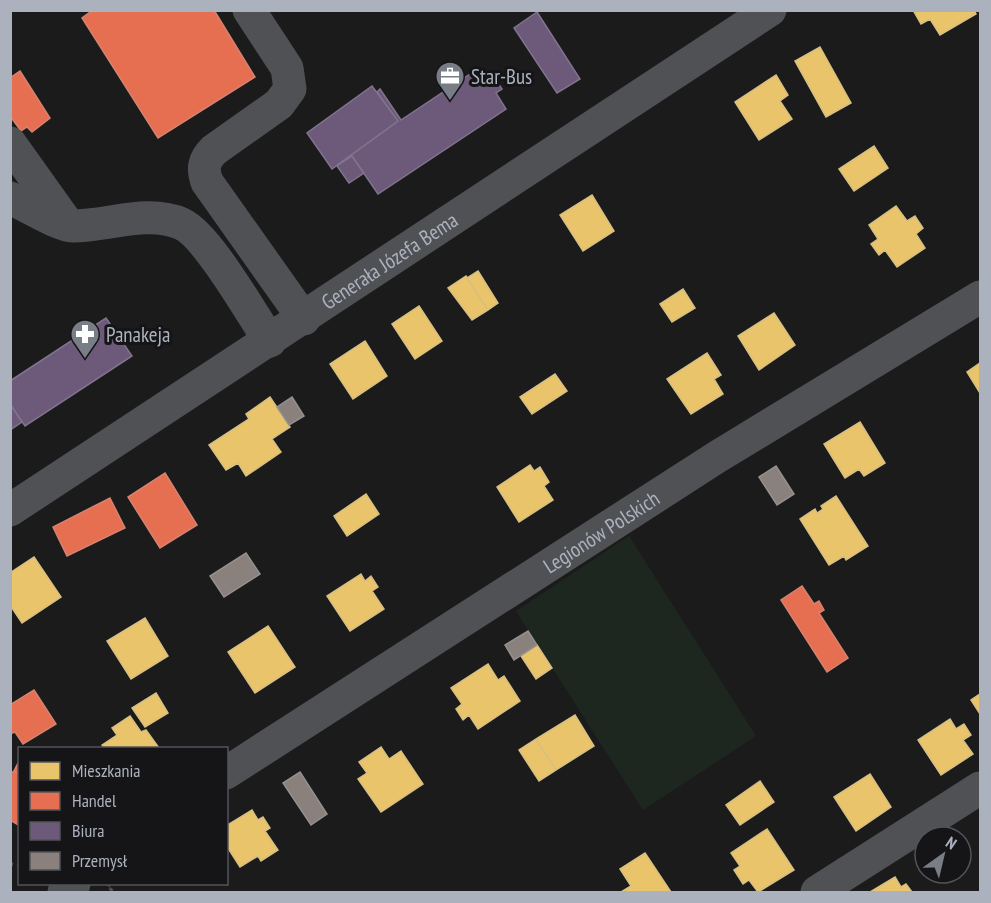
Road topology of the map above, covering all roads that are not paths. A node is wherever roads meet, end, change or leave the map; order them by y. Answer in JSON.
{"nodes":[{"id":1,"x":249,"y":10,"type":"edge"},
{"id":2,"x":770,"y":10,"type":"edge"},
{"id":3,"x":10,"y":143,"type":"edge"},
{"id":4,"x":10,"y":198,"type":"edge"},
{"id":5,"x":70,"y":226,"type":"junction"},
{"id":6,"x":981,"y":297,"type":"edge"},
{"id":7,"x":304,"y":319,"type":"junction"},
{"id":8,"x":270,"y":341,"type":"junction"},
{"id":9,"x":10,"y":510,"type":"edge"},
{"id":10,"x":228,"y":772,"type":"edge"},
{"id":11,"x":981,"y":788,"type":"edge"},
{"id":12,"x":818,"y":892,"type":"edge"}],
"edges":[{"from":1,"to":7,"type":"street"},
{"from":2,"to":7,"type":"street","name":"Generała Józefa Bema"},
{"from":3,"to":5,"type":"street"},
{"from":4,"to":5,"type":"street"},
{"from":5,"to":8,"type":"street"},
{"from":6,"to":10,"type":"street","name":"Legionów Polskich"},
{"from":7,"to":8,"type":"street","name":"Generała Józefa Bema"},
{"from":8,"to":9,"type":"street","name":"Generała Józefa Bema"},
{"from":11,"to":12,"type":"street"}]}
